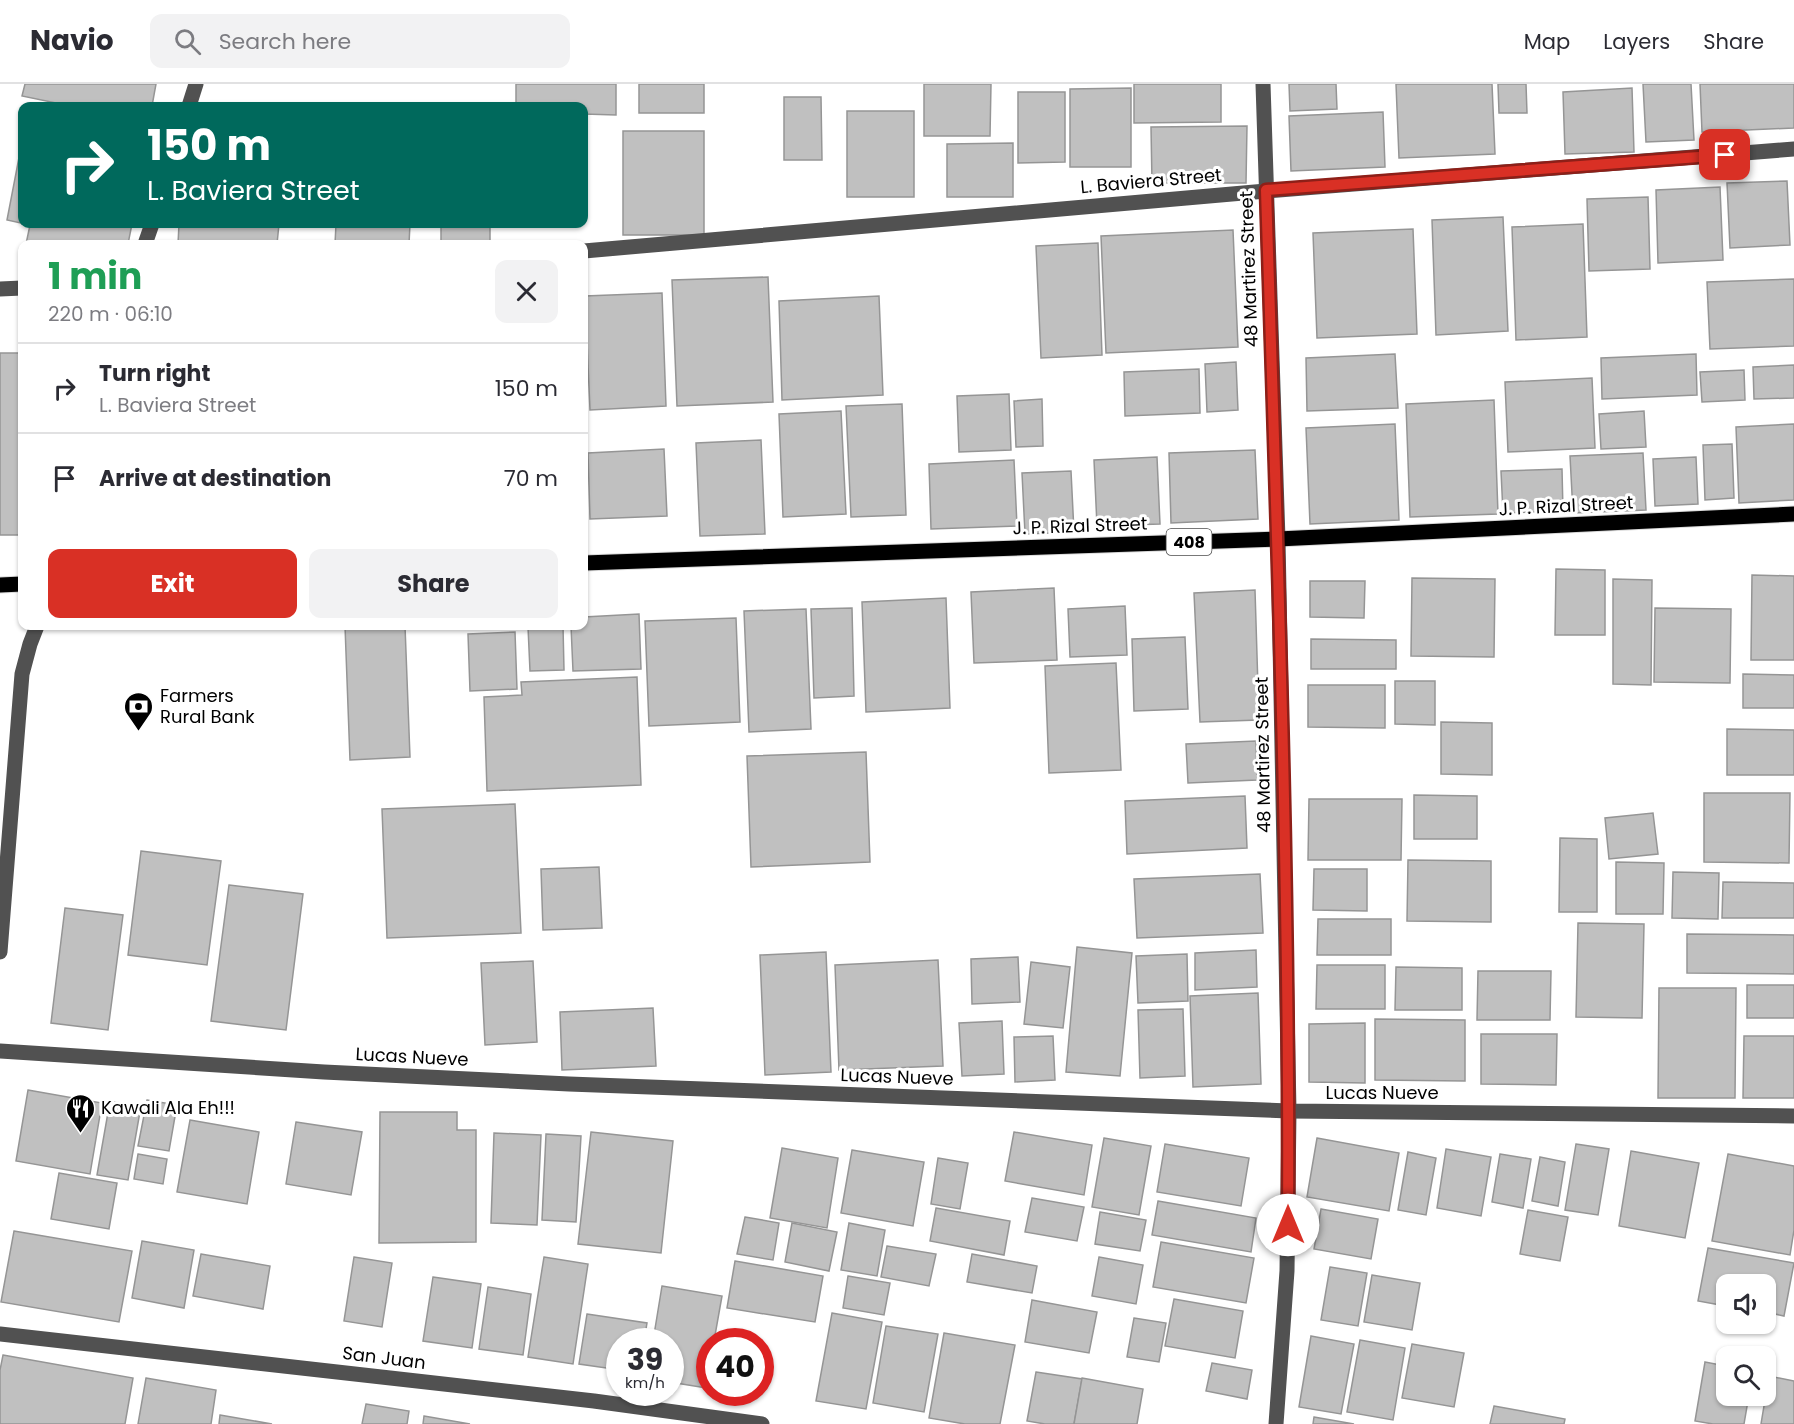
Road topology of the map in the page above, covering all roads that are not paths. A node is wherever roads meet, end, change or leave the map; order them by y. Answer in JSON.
{"nodes":[{"id":1,"x":196,"y":84,"type":"edge"},
{"id":2,"x":1263,"y":84,"type":"edge"},
{"id":3,"x":190,"y":102,"type":"edge"},
{"id":4,"x":1794,"y":149,"type":"edge"},
{"id":5,"x":1266,"y":190,"type":"junction"},
{"id":6,"x":588,"y":251,"type":"edge"},
{"id":7,"x":18,"y":288,"type":"edge"},
{"id":8,"x":0,"y":289,"type":"edge"},
{"id":9,"x":1794,"y":514,"type":"edge"},
{"id":10,"x":1278,"y":539,"type":"junction"},
{"id":11,"x":588,"y":563,"type":"edge"},
{"id":12,"x":18,"y":584,"type":"edge"},
{"id":13,"x":0,"y":585,"type":"edge"},
{"id":14,"x":35,"y":630,"type":"edge"},
{"id":15,"x":0,"y":952,"type":"edge"},
{"id":16,"x":0,"y":1051,"type":"edge"},
{"id":17,"x":1289,"y":1112,"type":"junction"},
{"id":18,"x":1794,"y":1116,"type":"edge"},
{"id":19,"x":0,"y":1334,"type":"edge"},
{"id":20,"x":762,"y":1424,"type":"edge"},
{"id":21,"x":1276,"y":1424,"type":"edge"}],
"edges":[{"from":1,"to":3,"type":"street"},
{"from":2,"to":5,"type":"street","name":"48 Martirez Street"},
{"from":4,"to":5,"type":"street","name":"L. Baviera Street"},
{"from":5,"to":6,"type":"street","name":"L. Baviera Street"},
{"from":5,"to":10,"type":"street","name":"48 Martirez Street"},
{"from":7,"to":8,"type":"street"},
{"from":9,"to":10,"type":"main road","name":"J. P. Rizal Street","number":"408"},
{"from":10,"to":11,"type":"main road","name":"J. P. Rizal Street","number":"408"},
{"from":10,"to":17,"type":"street","name":"48 Martirez Street"},
{"from":12,"to":13,"type":"main road"},
{"from":14,"to":15,"type":"street"},
{"from":16,"to":17,"type":"street","name":"Lucas Nueve"},
{"from":17,"to":18,"type":"street","name":"Lucas Nueve"},
{"from":17,"to":21,"type":"street","name":"48 Martirez Street"},
{"from":19,"to":20,"type":"street","name":"San Juan"}]}
